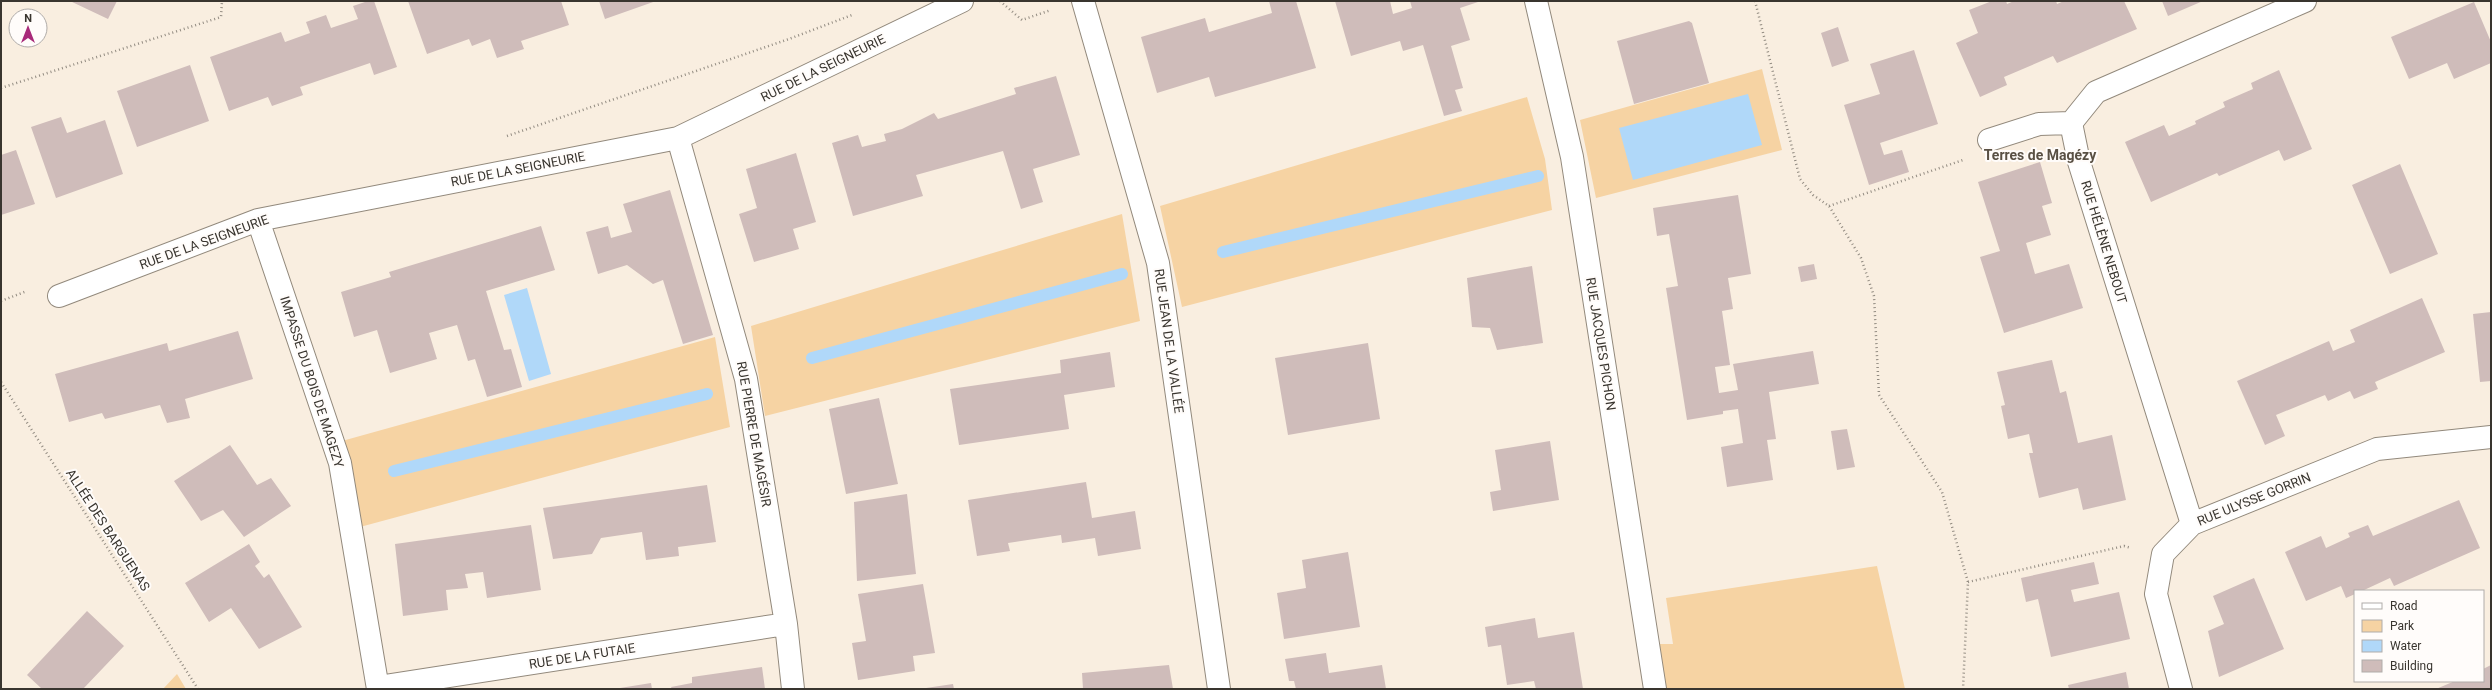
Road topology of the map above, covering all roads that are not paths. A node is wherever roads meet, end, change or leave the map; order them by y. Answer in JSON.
{"nodes":[{"id":1,"x":962,"y":1,"type":"edge"},
{"id":2,"x":1082,"y":1,"type":"edge"},
{"id":3,"x":1536,"y":1,"type":"edge"},
{"id":4,"x":2305,"y":1,"type":"edge"},
{"id":5,"x":2071,"y":123,"type":"junction"},
{"id":6,"x":678,"y":138,"type":"junction"},
{"id":7,"x":1989,"y":140,"type":"road end"},
{"id":8,"x":258,"y":220,"type":"junction"},
{"id":9,"x":59,"y":296,"type":"dead end"},
{"id":10,"x":2491,"y":438,"type":"edge"},
{"id":11,"x":2192,"y":524,"type":"junction"},
{"id":12,"x":786,"y":624,"type":"junction"},
{"id":13,"x":378,"y":688,"type":"edge"},
{"id":14,"x":793,"y":689,"type":"edge"},
{"id":15,"x":1219,"y":689,"type":"edge"},
{"id":16,"x":1655,"y":689,"type":"edge"},
{"id":17,"x":2181,"y":689,"type":"edge"}],
"edges":[{"from":1,"to":6,"type":"street","name":"RUE DE LA SEIGNEURIE"},
{"from":2,"to":15,"type":"street","name":"RUE JEAN DE LA VALLÉE"},
{"from":3,"to":16,"type":"street","name":"RUE JACQUES PICHON"},
{"from":4,"to":5,"type":"street"},
{"from":5,"to":7,"type":"street"},
{"from":5,"to":11,"type":"street","name":"RUE HÉLÈNE NEBOUT"},
{"from":6,"to":8,"type":"street","name":"RUE DE LA SEIGNEURIE"},
{"from":6,"to":12,"type":"street","name":"RUE PIERRE DE MAGÉSIR"},
{"from":8,"to":9,"type":"street","name":"RUE DE LA SEIGNEURIE"},
{"from":8,"to":13,"type":"street","name":"IMPASSE DU BOIS DE MAGEZY"},
{"from":10,"to":11,"type":"street","name":"RUE ULYSSE GORRIN"},
{"from":11,"to":17,"type":"street","name":"RUE ULYSSE GORRIN"},
{"from":12,"to":13,"type":"street","name":"RUE DE LA FUTAIE"},
{"from":12,"to":14,"type":"street","name":"RUE PIERRE DE MAGÉSIR"}]}
